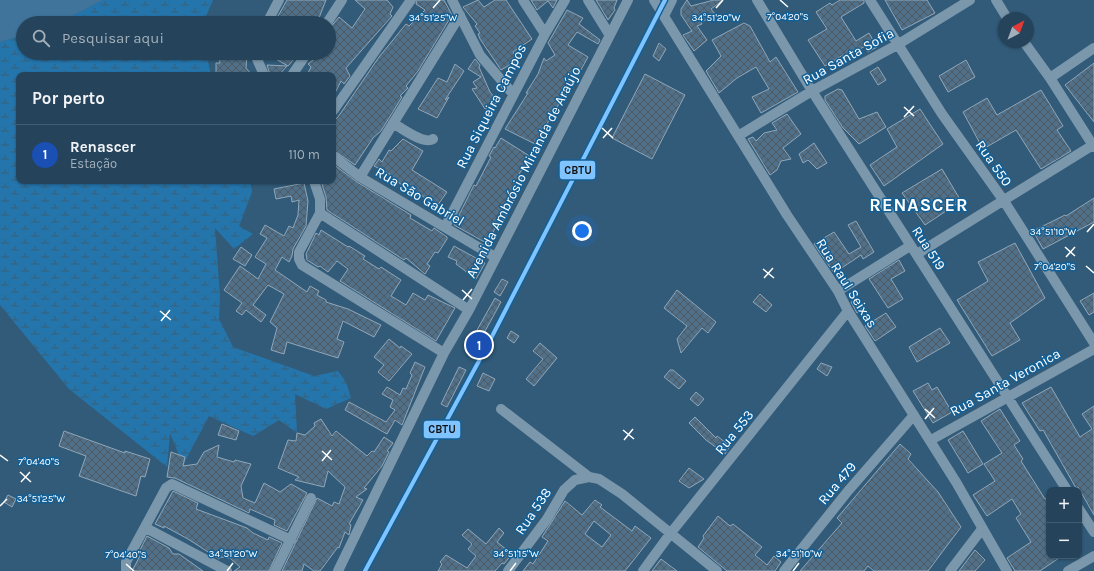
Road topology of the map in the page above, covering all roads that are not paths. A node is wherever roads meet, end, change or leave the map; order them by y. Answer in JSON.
{"nodes":[{"id":1,"x":279,"y":0,"type":"edge"},
{"id":2,"x":342,"y":0,"type":"edge"},
{"id":3,"x":410,"y":0,"type":"edge"},
{"id":4,"x":452,"y":0,"type":"edge"},
{"id":5,"x":523,"y":0,"type":"edge"},
{"id":6,"x":565,"y":0,"type":"edge"},
{"id":7,"x":588,"y":0,"type":"edge"},
{"id":8,"x":628,"y":0,"type":"edge"},
{"id":9,"x":654,"y":0,"type":"edge"},
{"id":10,"x":672,"y":0,"type":"edge"},
{"id":11,"x":757,"y":0,"type":"edge"},
{"id":12,"x":870,"y":0,"type":"edge"},
{"id":13,"x":970,"y":0,"type":"edge"},
{"id":14,"x":996,"y":0,"type":"edge"},
{"id":15,"x":1003,"y":12,"type":"edge"},
{"id":16,"x":662,"y":13,"type":"junction"},
{"id":17,"x":460,"y":15,"type":"junction"},
{"id":18,"x":271,"y":16,"type":"edge"},
{"id":19,"x":332,"y":16,"type":"edge"},
{"id":20,"x":545,"y":34,"type":"junction"},
{"id":21,"x":609,"y":34,"type":"junction"},
{"id":22,"x":897,"y":45,"type":"junction"},
{"id":23,"x":1028,"y":48,"type":"edge"},
{"id":24,"x":1094,"y":48,"type":"edge"},
{"id":25,"x":257,"y":60,"type":"edge"},
{"id":26,"x":302,"y":60,"type":"edge"},
{"id":27,"x":263,"y":72,"type":"edge"},
{"id":28,"x":294,"y":72,"type":"edge"},
{"id":29,"x":1050,"y":78,"type":"junction"},
{"id":30,"x":812,"y":91,"type":"junction"},
{"id":31,"x":513,"y":94,"type":"junction"},
{"id":32,"x":336,"y":107,"type":"edge"},
{"id":33,"x":393,"y":123,"type":"junction"},
{"id":34,"x":738,"y":136,"type":"junction"},
{"id":35,"x":433,"y":139,"type":"dead end"},
{"id":36,"x":1094,"y":146,"type":"edge"},
{"id":37,"x":336,"y":158,"type":"edge"},
{"id":38,"x":360,"y":177,"type":"junction"},
{"id":39,"x":315,"y":184,"type":"edge"},
{"id":40,"x":1004,"y":201,"type":"junction"},
{"id":41,"x":320,"y":213,"type":"junction"},
{"id":42,"x":445,"y":227,"type":"junction"},
{"id":43,"x":913,"y":250,"type":"junction"},
{"id":44,"x":495,"y":257,"type":"junction"},
{"id":45,"x":838,"y":291,"type":"junction"},
{"id":46,"x":469,"y":310,"type":"junction"},
{"id":47,"x":848,"y":311,"type":"junction"},
{"id":48,"x":1094,"y":343,"type":"edge"},
{"id":49,"x":1094,"y":349,"type":"edge"},
{"id":50,"x":444,"y":353,"type":"junction"},
{"id":51,"x":1006,"y":397,"type":"junction"},
{"id":52,"x":500,"y":409,"type":"dead end"},
{"id":53,"x":914,"y":415,"type":"junction"},
{"id":54,"x":931,"y":440,"type":"junction"},
{"id":55,"x":589,"y":477,"type":"junction"},
{"id":56,"x":1065,"y":487,"type":"edge"},
{"id":57,"x":311,"y":498,"type":"dead end"},
{"id":58,"x":1082,"y":514,"type":"edge"},
{"id":59,"x":146,"y":528,"type":"junction"},
{"id":60,"x":982,"y":529,"type":"junction"},
{"id":61,"x":1094,"y":532,"type":"edge"},
{"id":62,"x":670,"y":534,"type":"junction"},
{"id":63,"x":291,"y":540,"type":"junction"},
{"id":64,"x":1094,"y":556,"type":"edge"},
{"id":65,"x":126,"y":566,"type":"edge"},
{"id":66,"x":227,"y":571,"type":"edge"},
{"id":67,"x":275,"y":571,"type":"edge"},
{"id":68,"x":338,"y":571,"type":"edge"},
{"id":69,"x":508,"y":571,"type":"edge"},
{"id":70,"x":643,"y":571,"type":"edge"},
{"id":71,"x":717,"y":571,"type":"edge"},
{"id":72,"x":784,"y":571,"type":"edge"},
{"id":73,"x":950,"y":571,"type":"edge"},
{"id":74,"x":1007,"y":571,"type":"edge"},
{"id":75,"x":1068,"y":571,"type":"edge"}],
"edges":[{"from":1,"to":18,"type":"street"},
{"from":2,"to":19,"type":"street"},
{"from":3,"to":32,"type":"street"},
{"from":4,"to":17,"type":"street"},
{"from":5,"to":20,"type":"street"},
{"from":6,"to":20,"type":"street","name":"Rua Siqueira Campos"},
{"from":7,"to":21,"type":"street"},
{"from":8,"to":21,"type":"street","name":"Avenida Ambrósio Miranda de Araújo"},
{"from":9,"to":16,"type":"street","name":"Rua Raul Seixas"},
{"from":10,"to":16,"type":"street"},
{"from":11,"to":30,"type":"street","name":"Rua 519"},
{"from":12,"to":22,"type":"street","name":"Rua 550"},
{"from":13,"to":22,"type":"street","name":"Rua Santa Sofia"},
{"from":14,"to":15,"type":"street"},
{"from":16,"to":34,"type":"street","name":"Rua Raul Seixas"},
{"from":17,"to":31,"type":"street"},
{"from":17,"to":33,"type":"street"},
{"from":20,"to":31,"type":"street","name":"Rua Siqueira Campos"},
{"from":21,"to":44,"type":"street","name":"Avenida Ambrósio Miranda de Araújo"},
{"from":22,"to":30,"type":"street","name":"Rua Santa Sofia"},
{"from":22,"to":40,"type":"street","name":"Rua 550"},
{"from":23,"to":29,"type":"street"},
{"from":24,"to":29,"type":"street"},
{"from":25,"to":27,"type":"street"},
{"from":26,"to":28,"type":"street"},
{"from":29,"to":36,"type":"street"},
{"from":30,"to":34,"type":"street","name":"Rua Santa Sofia"},
{"from":30,"to":43,"type":"street","name":"Rua 519"},
{"from":31,"to":42,"type":"street","name":"Rua Siqueira Campos"},
{"from":33,"to":35,"type":"street"},
{"from":33,"to":38,"type":"street"},
{"from":34,"to":45,"type":"street","name":"Rua Raul Seixas"},
{"from":36,"to":40,"type":"street"},
{"from":37,"to":38,"type":"street","name":"Rua São Gabriel"},
{"from":38,"to":42,"type":"street","name":"Rua São Gabriel"},
{"from":39,"to":41,"type":"street"},
{"from":40,"to":43,"type":"street"},
{"from":40,"to":48,"type":"street","name":"Rua 550"},
{"from":41,"to":46,"type":"street"},
{"from":41,"to":50,"type":"street"},
{"from":42,"to":44,"type":"street","name":"Rua São Gabriel"},
{"from":43,"to":45,"type":"street"},
{"from":43,"to":51,"type":"street","name":"Rua 519"},
{"from":44,"to":46,"type":"street","name":"Avenida Ambrósio Miranda de Araújo"},
{"from":45,"to":47,"type":"street","name":"Rua Raul Seixas"},
{"from":46,"to":50,"type":"street","name":"Avenida Ambrósio Miranda de Araújo"},
{"from":47,"to":53,"type":"street","name":"Rua Raul Seixas"},
{"from":47,"to":62,"type":"street","name":"Rua 553"},
{"from":49,"to":51,"type":"street","name":"Rua Santa Veronica"},
{"from":50,"to":68,"type":"street","name":"Avenida Ambrósio Miranda de Araújo"},
{"from":51,"to":54,"type":"street","name":"Rua Santa Veronica"},
{"from":51,"to":56,"type":"street","name":"Rua 519"},
{"from":52,"to":55,"type":"street"},
{"from":53,"to":54,"type":"street","name":"Rua Raul Seixas"},
{"from":53,"to":72,"type":"street","name":"Rua 479"},
{"from":54,"to":60,"type":"street","name":"Rua Raul Seixas"},
{"from":55,"to":62,"type":"street"},
{"from":55,"to":69,"type":"street","name":"Rua 538"},
{"from":57,"to":63,"type":"street"},
{"from":58,"to":61,"type":"street"},
{"from":59,"to":63,"type":"street"},
{"from":59,"to":65,"type":"street"},
{"from":59,"to":66,"type":"street"},
{"from":60,"to":73,"type":"street"},
{"from":60,"to":74,"type":"street","name":"Rua Raul Seixas"},
{"from":62,"to":70,"type":"street","name":"Rua 553"},
{"from":62,"to":71,"type":"street"},
{"from":63,"to":67,"type":"street"},
{"from":64,"to":75,"type":"street"}]}
